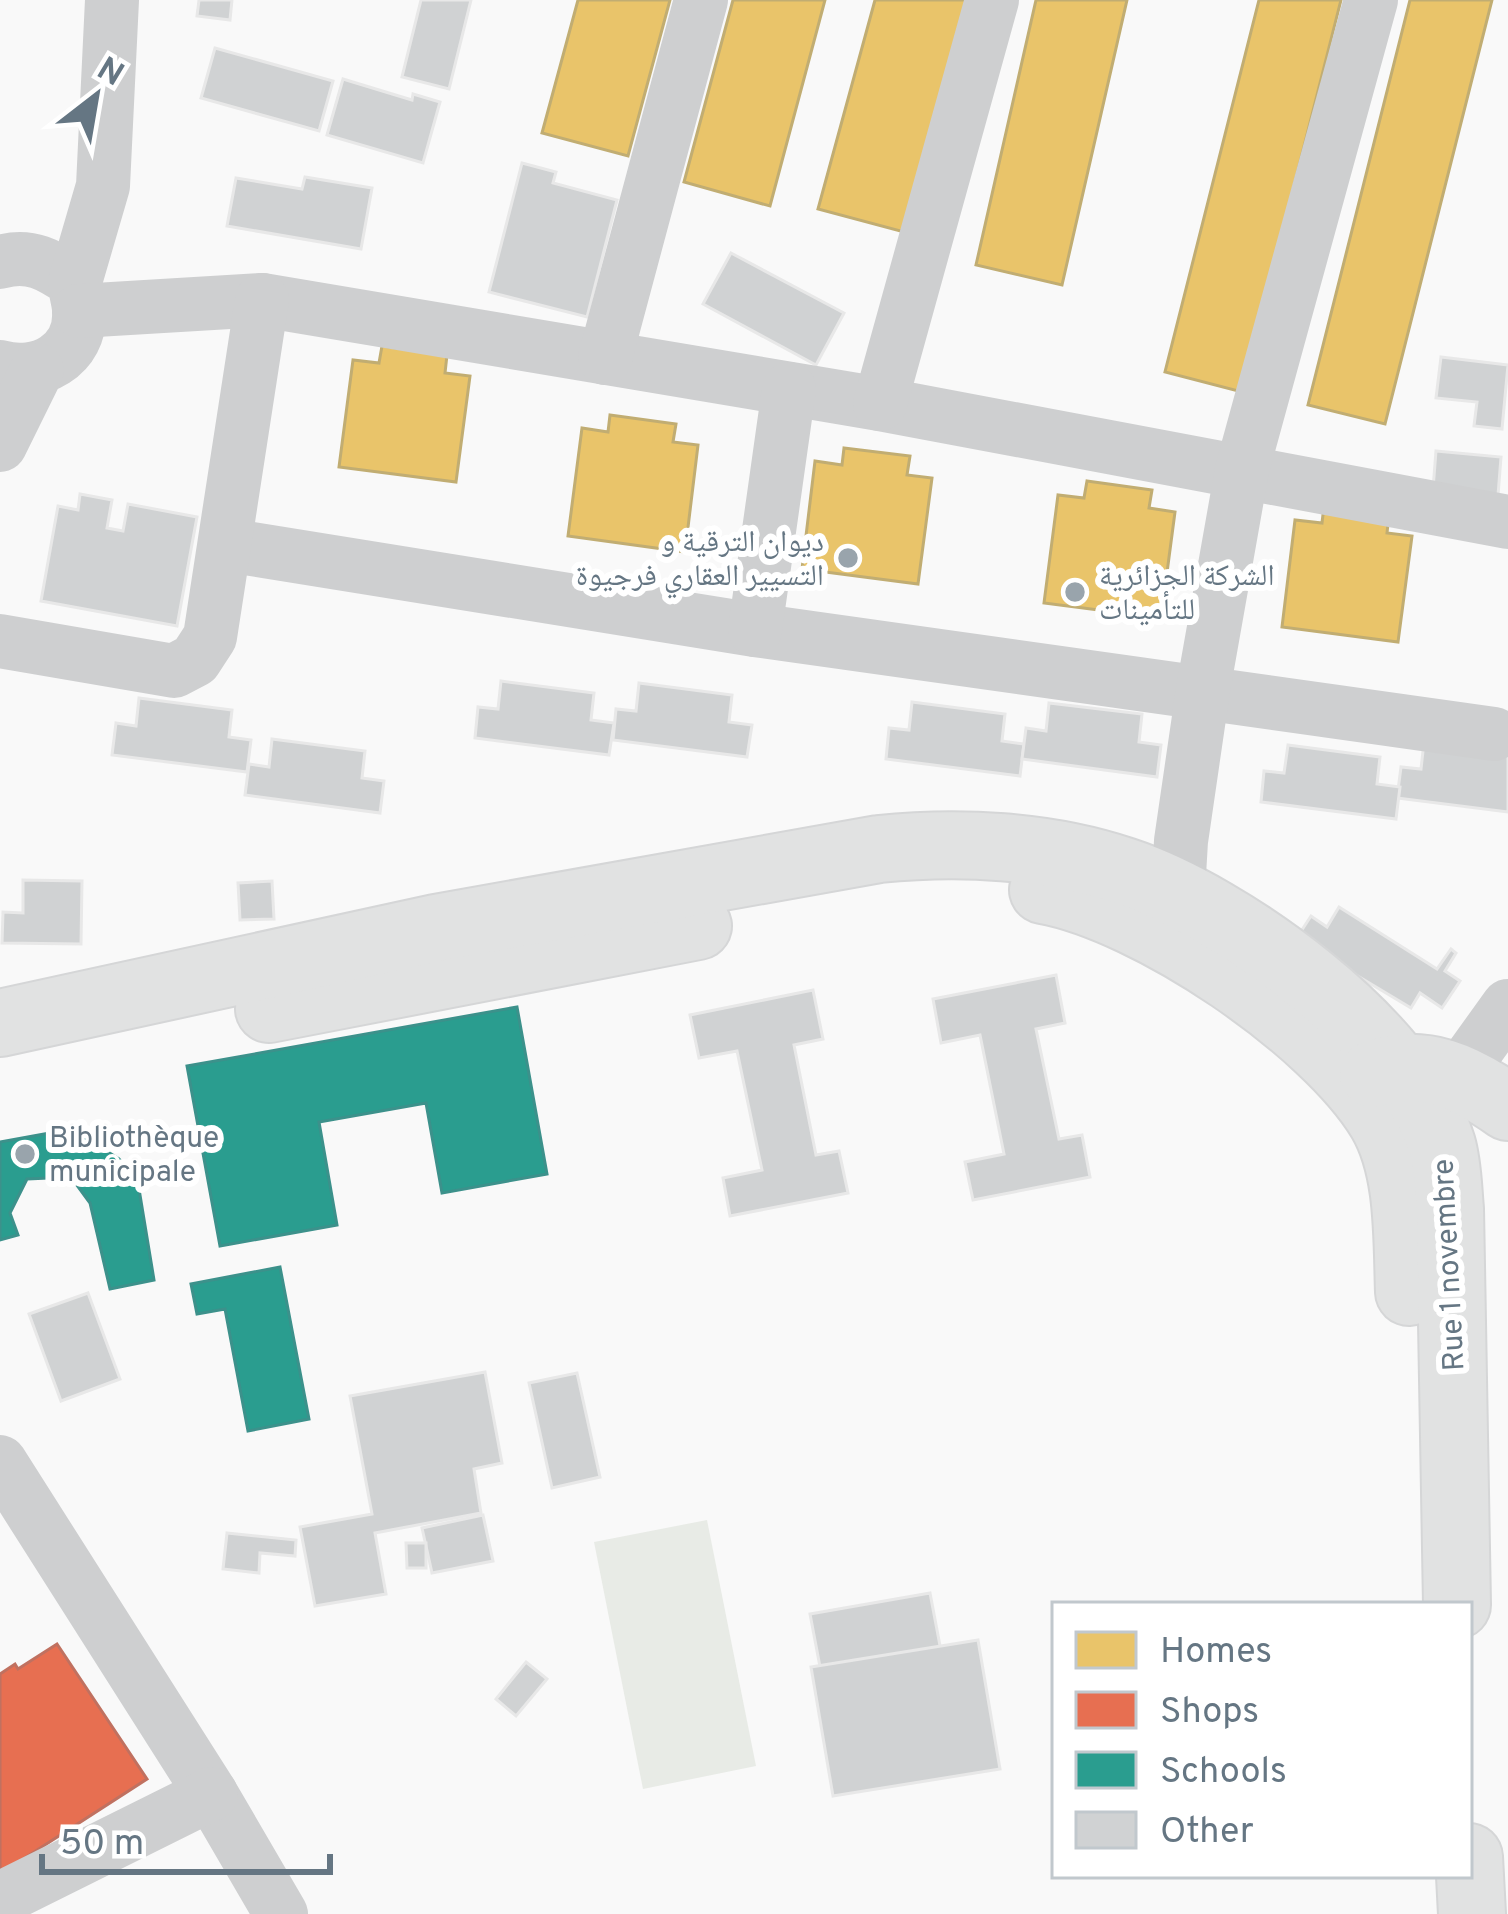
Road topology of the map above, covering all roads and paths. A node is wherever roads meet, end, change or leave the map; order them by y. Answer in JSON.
{"nodes":[{"id":1,"x":112,"y":0,"type":"edge"},
{"id":2,"x":701,"y":0,"type":"edge"},
{"id":3,"x":992,"y":0,"type":"edge"},
{"id":4,"x":1372,"y":0,"type":"edge"},
{"id":5,"x":0,"y":262,"type":"edge"},
{"id":6,"x":77,"y":297,"type":"junction"},
{"id":7,"x":262,"y":300,"type":"junction"},
{"id":8,"x":605,"y":358,"type":"junction"},
{"id":9,"x":18,"y":368,"type":"edge"},
{"id":10,"x":789,"y":389,"type":"junction"},
{"id":11,"x":880,"y":404,"type":"junction"},
{"id":12,"x":0,"y":445,"type":"edge"},
{"id":13,"x":1242,"y":470,"type":"junction"},
{"id":14,"x":1508,"y":522,"type":"edge"},
{"id":15,"x":227,"y":545,"type":"junction"},
{"id":16,"x":755,"y":630,"type":"junction"},
{"id":17,"x":0,"y":640,"type":"edge"},
{"id":18,"x":1203,"y":690,"type":"junction"},
{"id":19,"x":1494,"y":734,"type":"dead end"},
{"id":20,"x":1141,"y":902,"type":"junction"},
{"id":21,"x":1508,"y":1006,"type":"edge"},
{"id":22,"x":0,"y":1023,"type":"edge"},
{"id":23,"x":0,"y":1060,"type":"edge"},
{"id":24,"x":1423,"y":1095,"type":"edge"},
{"id":25,"x":1508,"y":1149,"type":"edge"},
{"id":26,"x":0,"y":1462,"type":"edge"},
{"id":27,"x":1418,"y":1602,"type":"edge"},
{"id":28,"x":1457,"y":1602,"type":"edge"},
{"id":29,"x":211,"y":1794,"type":"junction"},
{"id":30,"x":1426,"y":1878,"type":"edge"},
{"id":31,"x":1470,"y":1878,"type":"edge"},
{"id":32,"x":0,"y":1899,"type":"edge"},
{"id":33,"x":281,"y":1914,"type":"edge"},
{"id":34,"x":1427,"y":1914,"type":"edge"},
{"id":35,"x":1472,"y":1914,"type":"edge"}],
"edges":[{"from":1,"to":6,"type":"street"},
{"from":2,"to":8,"type":"street"},
{"from":3,"to":11,"type":"street"},
{"from":4,"to":13,"type":"street"},
{"from":5,"to":6,"type":"street"},
{"from":6,"to":7,"type":"street"},
{"from":6,"to":9,"type":"street"},
{"from":7,"to":8,"type":"street"},
{"from":7,"to":15,"type":"street"},
{"from":8,"to":10,"type":"street"},
{"from":9,"to":12,"type":"street"},
{"from":10,"to":11,"type":"street"},
{"from":10,"to":16,"type":"street"},
{"from":11,"to":13,"type":"street"},
{"from":13,"to":14,"type":"street"},
{"from":13,"to":18,"type":"street"},
{"from":15,"to":16,"type":"street"},
{"from":15,"to":17,"type":"street"},
{"from":16,"to":18,"type":"street"},
{"from":18,"to":19,"type":"street"},
{"from":18,"to":20,"type":"street"},
{"from":20,"to":22,"type":"main road"},
{"from":20,"to":23,"type":"main road"},
{"from":20,"to":24,"type":"main road","name":"Rue 1 novembre"},
{"from":21,"to":24,"type":"street"},
{"from":24,"to":25,"type":"main road"},
{"from":24,"to":27,"type":"main road","name":"Rue 1 novembre"},
{"from":24,"to":28,"type":"main road","name":"Rue 1 novembre"},
{"from":26,"to":29,"type":"street"},
{"from":29,"to":32,"type":"street"},
{"from":29,"to":33,"type":"street"},
{"from":30,"to":34,"type":"main road"},
{"from":31,"to":35,"type":"main road"}]}
